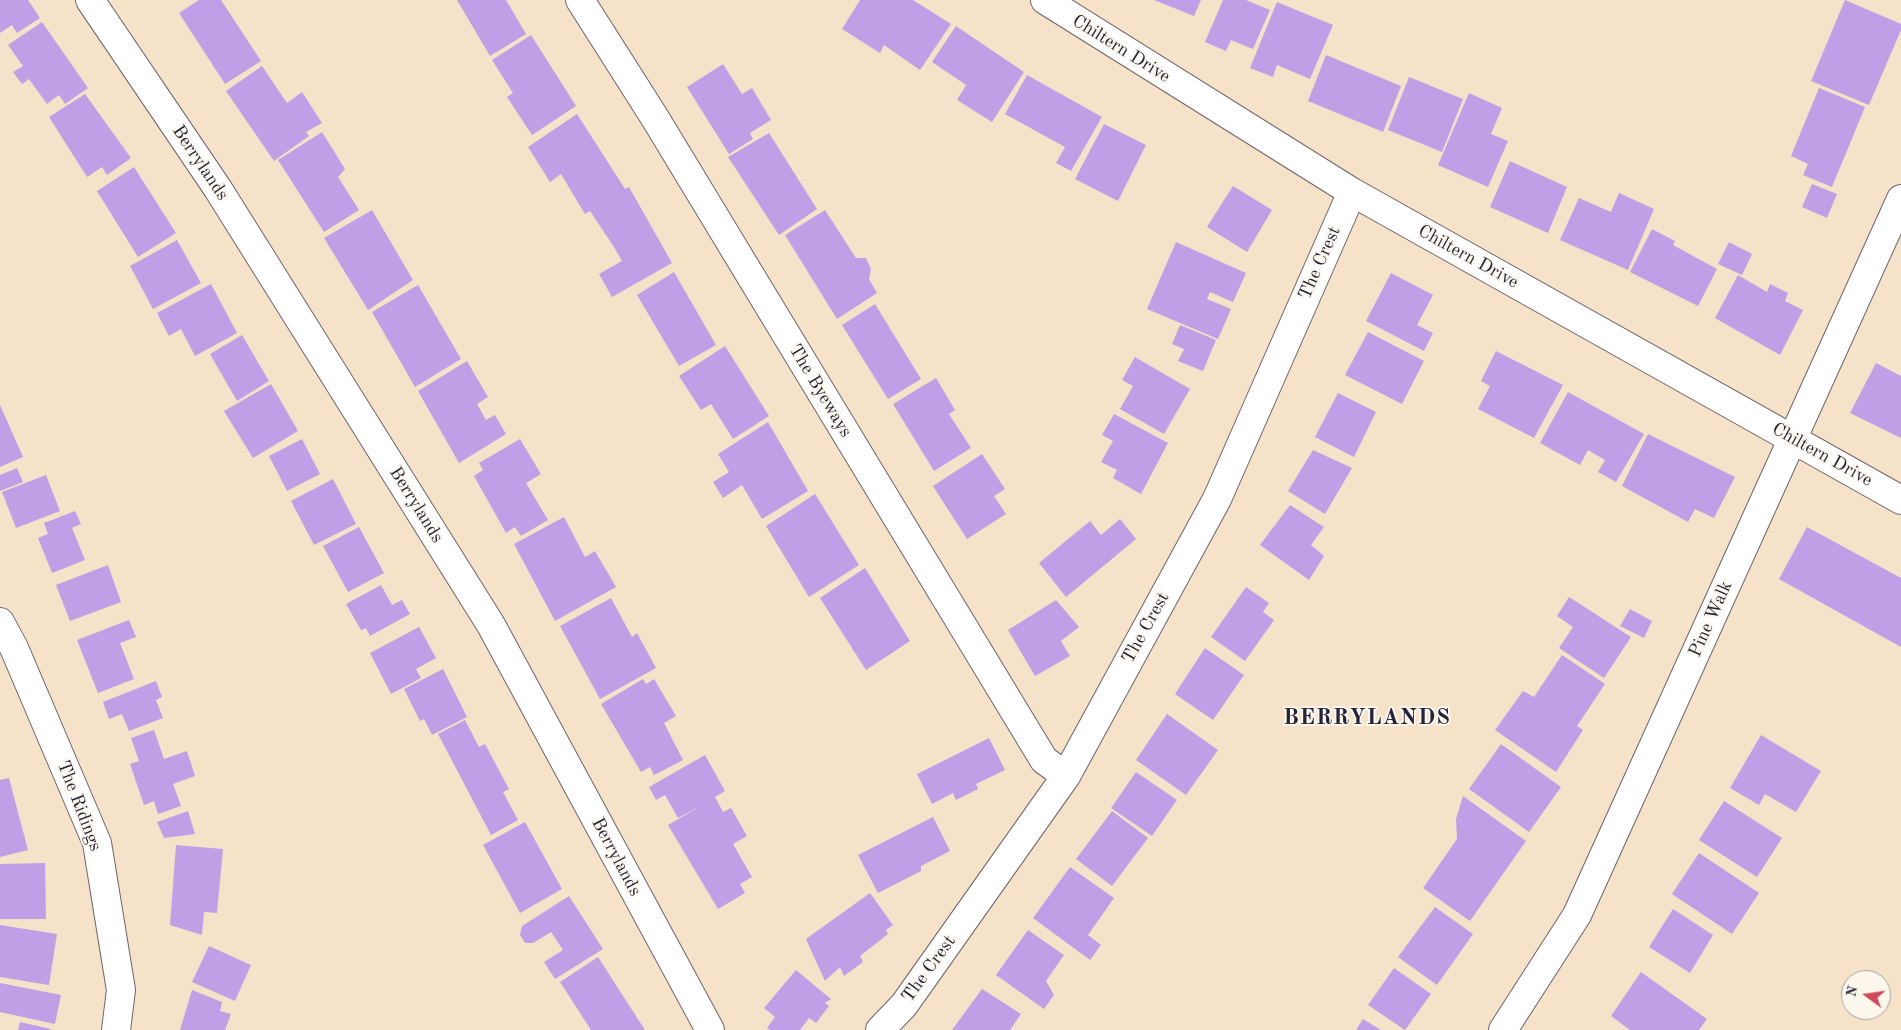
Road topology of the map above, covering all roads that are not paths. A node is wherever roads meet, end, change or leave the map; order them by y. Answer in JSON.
{"nodes":[{"id":1,"x":90,"y":0,"type":"edge"},
{"id":2,"x":580,"y":0,"type":"edge"},
{"id":3,"x":1044,"y":0,"type":"edge"},
{"id":4,"x":1352,"y":192,"type":"junction"},
{"id":5,"x":1901,"y":199,"type":"edge"},
{"id":6,"x":1793,"y":440,"type":"junction"},
{"id":7,"x":1901,"y":500,"type":"edge"},
{"id":8,"x":0,"y":622,"type":"edge"},
{"id":9,"x":1066,"y":776,"type":"junction"},
{"id":10,"x":116,"y":1030,"type":"edge"},
{"id":11,"x":710,"y":1030,"type":"edge"},
{"id":12,"x":880,"y":1030,"type":"edge"},
{"id":13,"x":1503,"y":1030,"type":"edge"}],
"edges":[{"from":1,"to":11,"type":"street","name":"Berrylands"},
{"from":2,"to":9,"type":"street","name":"The Byeways"},
{"from":3,"to":4,"type":"street","name":"Chiltern Drive"},
{"from":4,"to":6,"type":"street","name":"Chiltern Drive"},
{"from":4,"to":9,"type":"street","name":"The Crest"},
{"from":5,"to":6,"type":"street","name":"Pine Walk"},
{"from":6,"to":7,"type":"street","name":"Chiltern Drive"},
{"from":6,"to":13,"type":"street","name":"Pine Walk"},
{"from":8,"to":10,"type":"street","name":"The Ridings"},
{"from":9,"to":12,"type":"street","name":"The Crest"}]}
